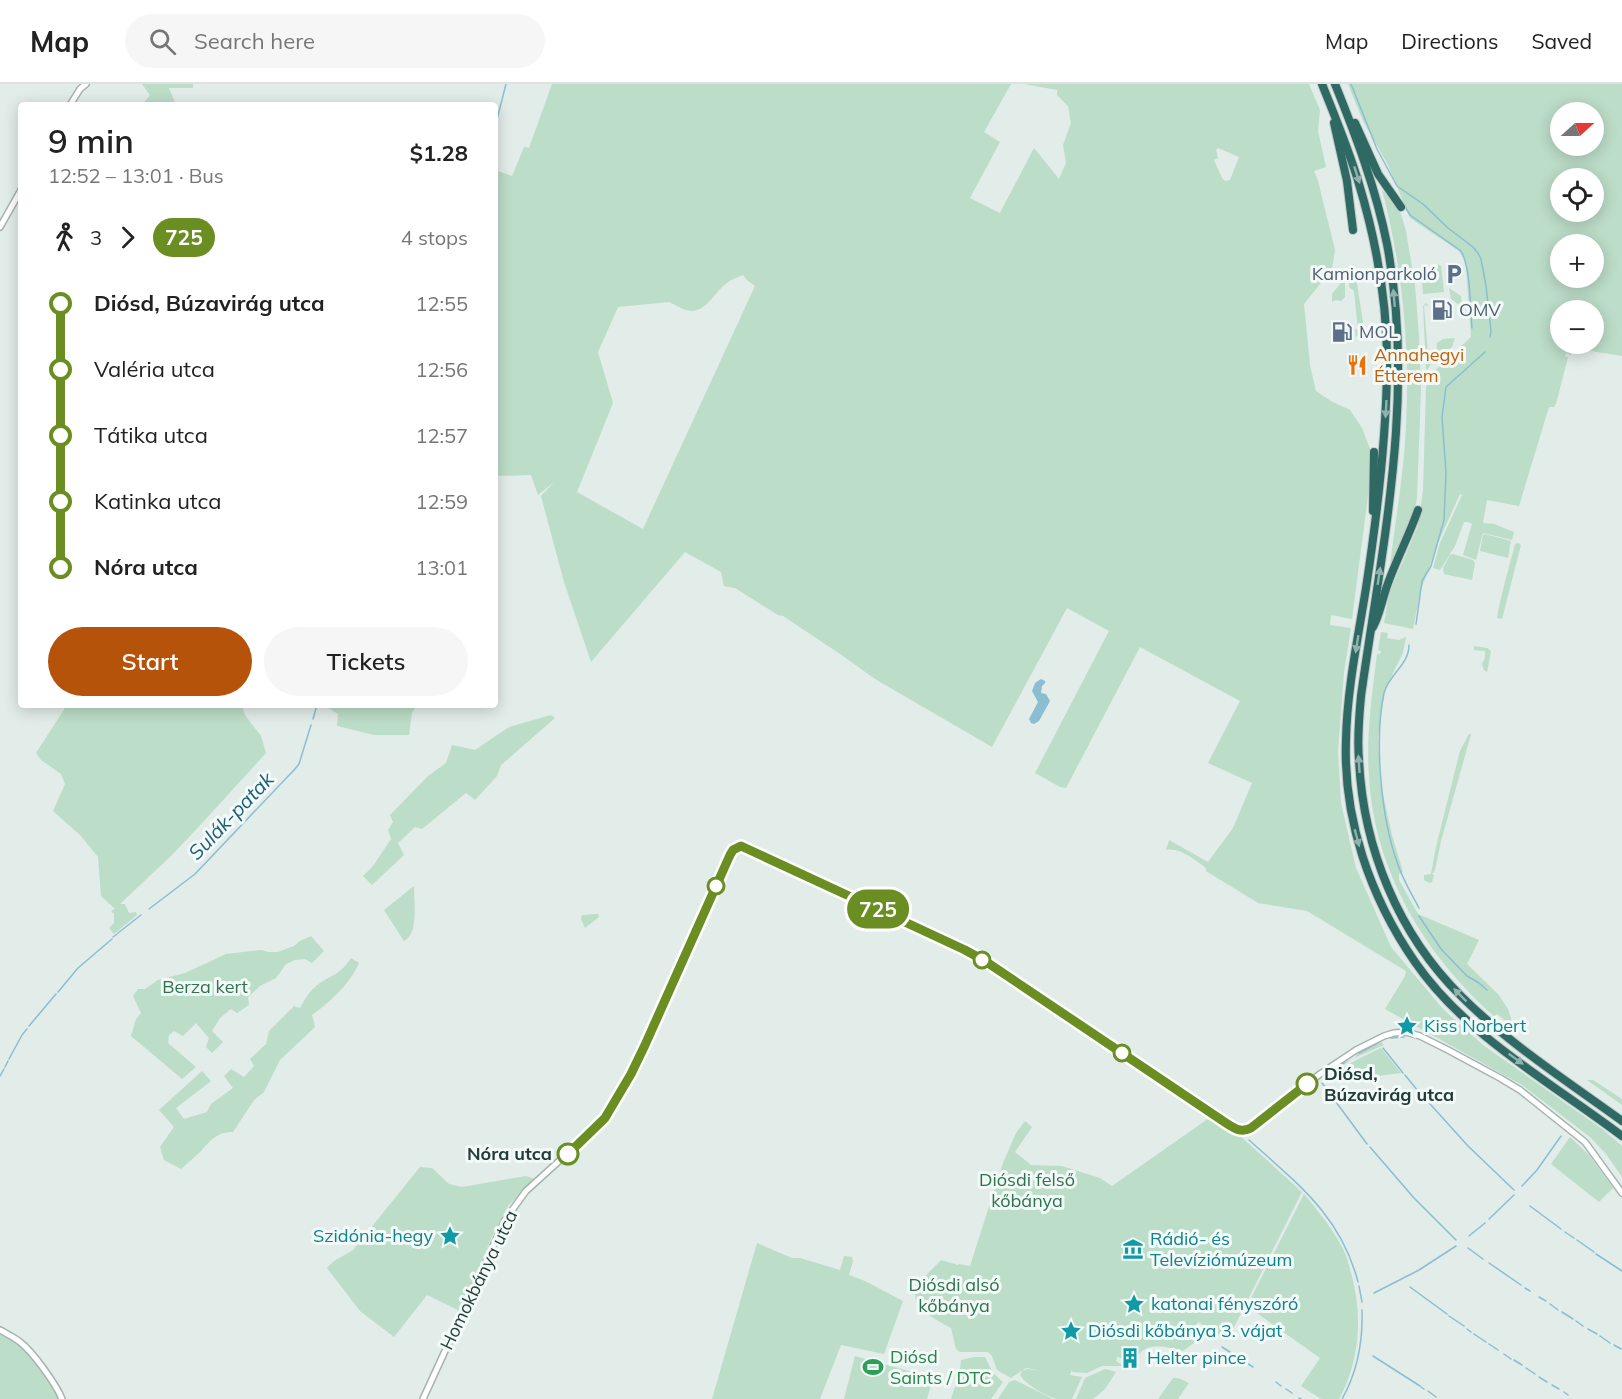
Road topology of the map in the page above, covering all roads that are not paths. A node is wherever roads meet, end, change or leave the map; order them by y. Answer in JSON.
{"nodes":[{"id":1,"x":86,"y":84,"type":"edge"},
{"id":2,"x":1322,"y":84,"type":"edge"},
{"id":3,"x":1335,"y":84,"type":"edge"},
{"id":4,"x":1329,"y":101,"type":"junction"},
{"id":5,"x":72,"y":102,"type":"edge"},
{"id":6,"x":1347,"y":113,"type":"junction"},
{"id":7,"x":18,"y":195,"type":"edge"},
{"id":8,"x":1401,"y":207,"type":"dead end"},
{"id":9,"x":0,"y":227,"type":"edge"},
{"id":10,"x":1353,"y":230,"type":"dead end"},
{"id":11,"x":1374,"y":452,"type":"dead end"},
{"id":12,"x":1418,"y":510,"type":"dead end"},
{"id":13,"x":1375,"y":525,"type":"junction"},
{"id":14,"x":1370,"y":634,"type":"junction"},
{"id":15,"x":1622,"y":1121,"type":"edge"},
{"id":16,"x":1622,"y":1136,"type":"edge"},
{"id":17,"x":1622,"y":1193,"type":"edge"},
{"id":18,"x":0,"y":1330,"type":"edge"},
{"id":19,"x":62,"y":1399,"type":"edge"},
{"id":20,"x":423,"y":1399,"type":"edge"}],
"edges":[{"from":1,"to":5,"type":"street"},
{"from":2,"to":4,"type":"highway"},
{"from":3,"to":6,"type":"highway"},
{"from":4,"to":10,"type":"highway"},
{"from":4,"to":13,"type":"highway","one_way":true},
{"from":6,"to":8,"type":"highway"},
{"from":14,"to":6,"type":"highway","one_way":true},
{"from":7,"to":9,"type":"street"},
{"from":11,"to":13,"type":"highway"},
{"from":12,"to":14,"type":"highway"},
{"from":13,"to":16,"type":"highway","one_way":true},
{"from":15,"to":14,"type":"highway","one_way":true},
{"from":17,"to":20,"type":"street","name":"Homokbánya utca"},
{"from":18,"to":19,"type":"street"}]}
